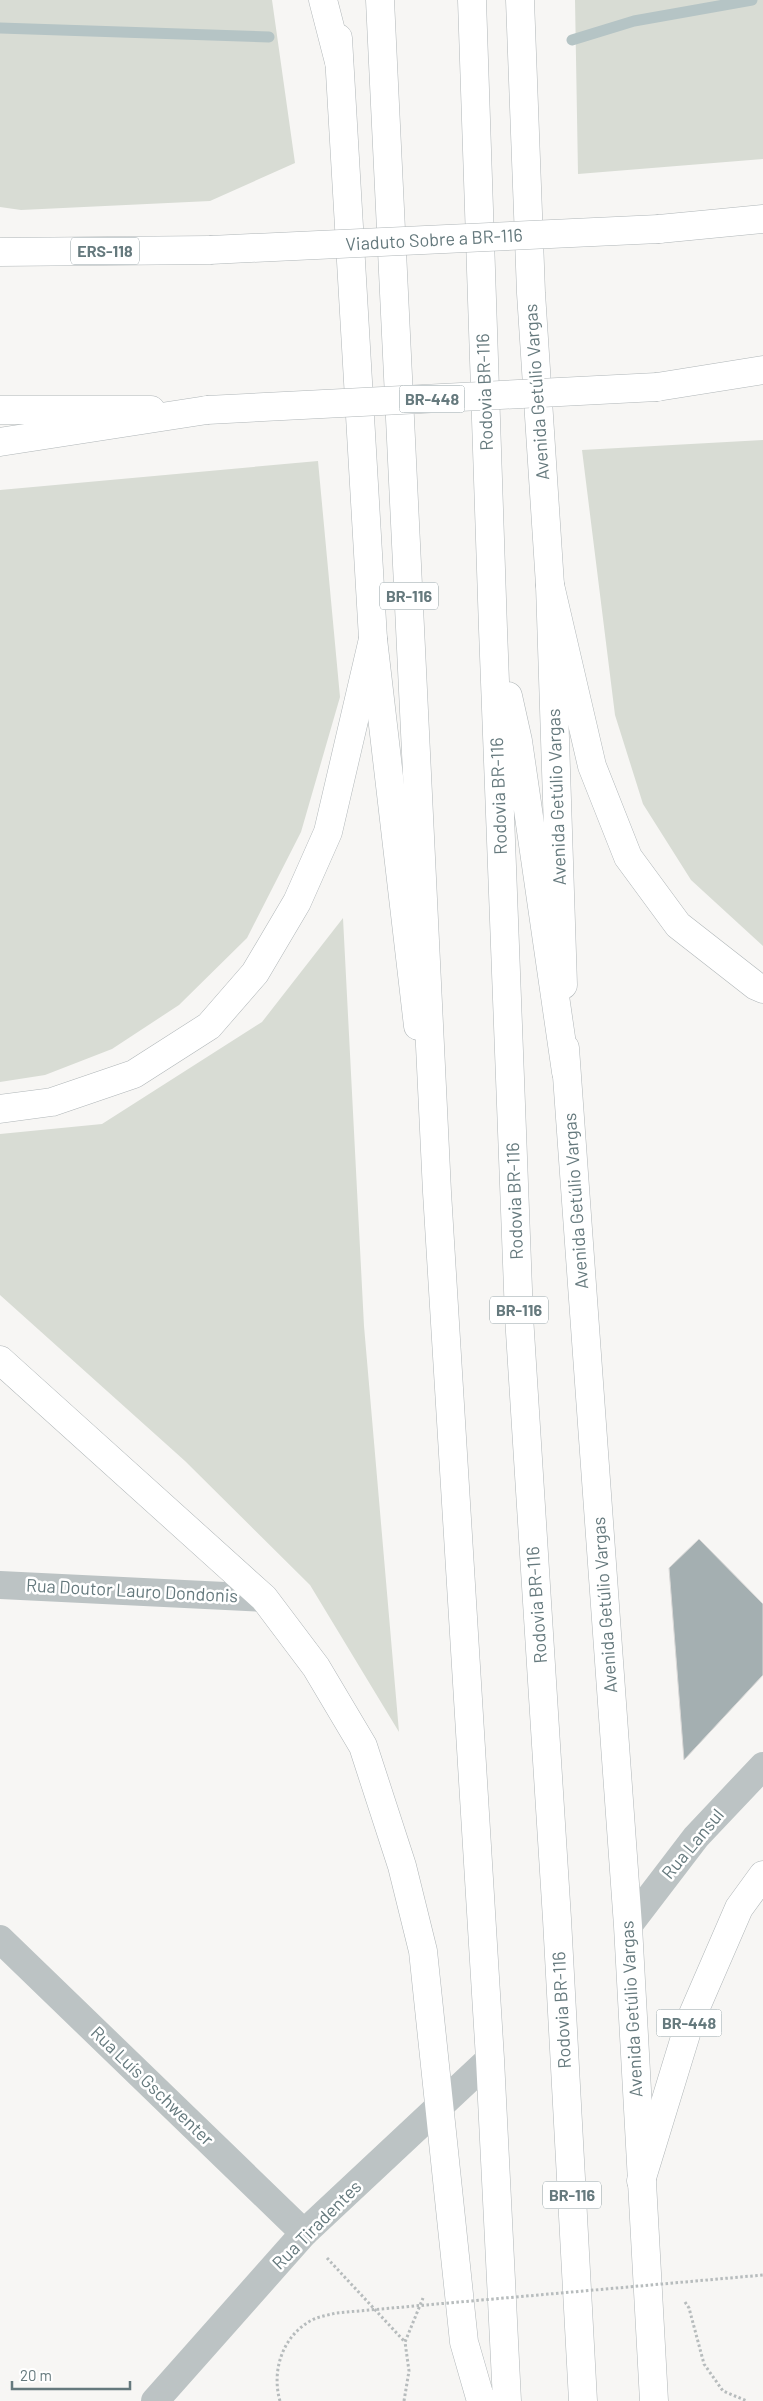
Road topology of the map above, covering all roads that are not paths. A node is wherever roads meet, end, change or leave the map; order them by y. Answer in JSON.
{"nodes":[{"id":1,"x":323,"y":0,"type":"edge"},
{"id":2,"x":337,"y":0,"type":"edge"},
{"id":3,"x":380,"y":0,"type":"edge"},
{"id":4,"x":472,"y":0,"type":"edge"},
{"id":5,"x":520,"y":0,"type":"edge"},
{"id":6,"x":340,"y":62,"type":"junction"},
{"id":7,"x":763,"y":219,"type":"edge"},
{"id":8,"x":0,"y":252,"type":"edge"},
{"id":9,"x":758,"y":372,"type":"edge"},
{"id":10,"x":0,"y":410,"type":"edge"},
{"id":11,"x":207,"y":410,"type":"junction"},
{"id":12,"x":0,"y":442,"type":"edge"},
{"id":13,"x":550,"y":585,"type":"junction"},
{"id":14,"x":493,"y":629,"type":"junction"},
{"id":15,"x":373,"y":639,"type":"junction"},
{"id":16,"x":763,"y":989,"type":"edge"},
{"id":17,"x":566,"y":1072,"type":"junction"},
{"id":18,"x":0,"y":1109,"type":"edge"},
{"id":19,"x":437,"y":1192,"type":"junction"},
{"id":20,"x":0,"y":1360,"type":"edge"},
{"id":21,"x":0,"y":1585,"type":"edge"},
{"id":22,"x":264,"y":1598,"type":"junction"},
{"id":23,"x":763,"y":1766,"type":"edge"},
{"id":24,"x":763,"y":1875,"type":"edge"},
{"id":25,"x":628,"y":1926,"type":"junction"},
{"id":26,"x":0,"y":1939,"type":"edge"},
{"id":27,"x":490,"y":2058,"type":"junction"},
{"id":28,"x":440,"y":2107,"type":"junction"},
{"id":29,"x":641,"y":2182,"type":"junction"},
{"id":30,"x":304,"y":2233,"type":"junction"},
{"id":31,"x":155,"y":2401,"type":"edge"},
{"id":32,"x":481,"y":2401,"type":"edge"},
{"id":33,"x":507,"y":2401,"type":"edge"},
{"id":34,"x":583,"y":2401,"type":"edge"},
{"id":35,"x":654,"y":2401,"type":"edge"}],
"edges":[{"from":1,"to":6,"type":"highway"},
{"from":2,"to":6,"type":"highway"},
{"from":3,"to":19,"type":"highway","number":"BR-116"},
{"from":4,"to":14,"type":"highway","name":"Rodovia BR-116","number":"BR-116"},
{"from":5,"to":13,"type":"highway","name":"Avenida Getúlio Vargas"},
{"from":6,"to":15,"type":"highway"},
{"from":7,"to":8,"type":"highway","name":"Viaduto Sobre a BR-116","number":"ERS-118","bridge":true},
{"from":9,"to":11,"type":"highway","number":"BR-448","bridge":true},
{"from":10,"to":11,"type":"highway"},
{"from":11,"to":12,"type":"highway"},
{"from":13,"to":16,"type":"highway"},
{"from":13,"to":17,"type":"highway","name":"Avenida Getúlio Vargas"},
{"from":14,"to":17,"type":"highway","number":"BR-116"},
{"from":14,"to":34,"type":"highway","name":"Rodovia BR-116","number":"BR-116"},
{"from":15,"to":18,"type":"highway"},
{"from":15,"to":19,"type":"highway"},
{"from":17,"to":25,"type":"highway","name":"Avenida Getúlio Vargas"},
{"from":19,"to":27,"type":"highway","number":"BR-116"},
{"from":20,"to":22,"type":"highway"},
{"from":21,"to":22,"type":"street","name":"Rua Doutor Lauro Dondonis"},
{"from":22,"to":28,"type":"highway"},
{"from":23,"to":25,"type":"street","name":"Rua Lansul"},
{"from":24,"to":29,"type":"highway","number":"BR-448"},
{"from":25,"to":29,"type":"highway","name":"Avenida Getúlio Vargas"},
{"from":26,"to":30,"type":"street","name":"Rua Luís Gschwenter"},
{"from":27,"to":28,"type":"street","name":"Rua Tiradentes"},
{"from":27,"to":33,"type":"highway","number":"BR-116"},
{"from":28,"to":30,"type":"street","name":"Rua Tiradentes"},
{"from":28,"to":32,"type":"highway"},
{"from":29,"to":35,"type":"highway","name":"Avenida Getúlio Vargas"},
{"from":30,"to":31,"type":"street","name":"Rua Tiradentes"}]}
